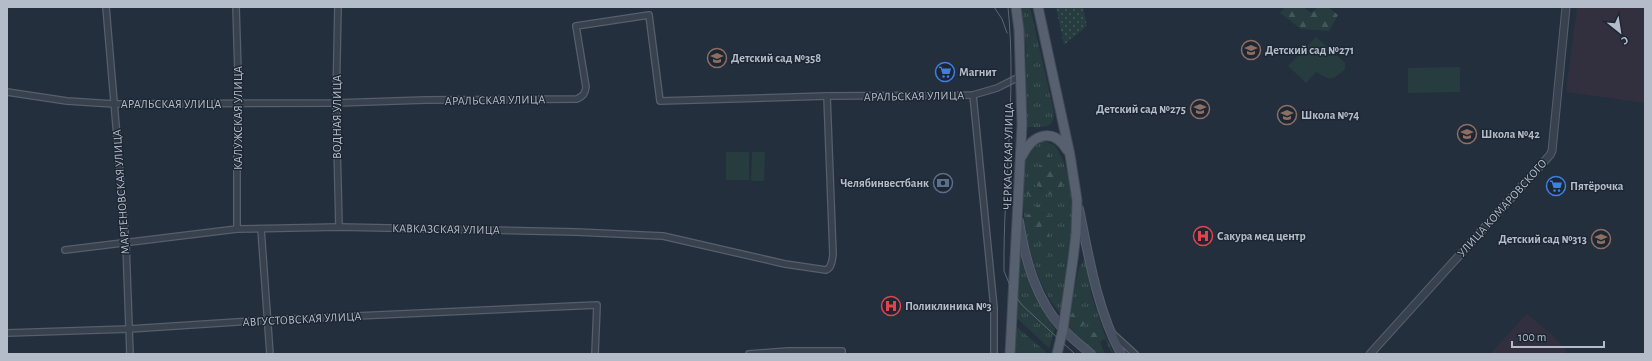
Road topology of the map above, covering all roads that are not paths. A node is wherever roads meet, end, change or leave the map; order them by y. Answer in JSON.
{"nodes":[{"id":1,"x":106,"y":7,"type":"edge"},
{"id":2,"x":236,"y":7,"type":"edge"},
{"id":3,"x":338,"y":7,"type":"edge"},
{"id":4,"x":1016,"y":7,"type":"edge"},
{"id":5,"x":1038,"y":7,"type":"edge"},
{"id":6,"x":1566,"y":7,"type":"edge"},
{"id":7,"x":1021,"y":76,"type":"junction"},
{"id":8,"x":7,"y":92,"type":"edge"},
{"id":9,"x":973,"y":95,"type":"junction"},
{"id":10,"x":827,"y":96,"type":"junction"},
{"id":11,"x":336,"y":103,"type":"junction"},
{"id":12,"x":114,"y":104,"type":"junction"},
{"id":13,"x":239,"y":104,"type":"junction"},
{"id":14,"x":1070,"y":155,"type":"junction"},
{"id":15,"x":1021,"y":158,"type":"junction"},
{"id":16,"x":1077,"y":200,"type":"junction"},
{"id":17,"x":1017,"y":206,"type":"junction"},
{"id":18,"x":339,"y":227,"type":"junction"},
{"id":19,"x":237,"y":229,"type":"junction"},
{"id":20,"x":261,"y":229,"type":"junction"},
{"id":21,"x":126,"y":244,"type":"junction"},
{"id":22,"x":65,"y":250,"type":"dead end"},
{"id":23,"x":268,"y":320,"type":"junction"},
{"id":24,"x":129,"y":329,"type":"junction"},
{"id":25,"x":1063,"y":329,"type":"junction"},
{"id":26,"x":1110,"y":331,"type":"junction"},
{"id":27,"x":7,"y":332,"type":"edge"},
{"id":28,"x":842,"y":352,"type":"edge"},
{"id":29,"x":130,"y":354,"type":"edge"},
{"id":30,"x":270,"y":354,"type":"edge"},
{"id":31,"x":595,"y":354,"type":"edge"},
{"id":32,"x":749,"y":354,"type":"edge"},
{"id":33,"x":994,"y":354,"type":"edge"},
{"id":34,"x":1010,"y":354,"type":"edge"},
{"id":35,"x":1057,"y":354,"type":"edge"},
{"id":36,"x":1091,"y":354,"type":"edge"},
{"id":37,"x":1120,"y":354,"type":"edge"},
{"id":38,"x":1135,"y":354,"type":"edge"},
{"id":39,"x":1370,"y":354,"type":"edge"}],
"edges":[{"from":1,"to":12,"type":"street","name":"МАРТЕНОВСКАЯ УЛИЦА"},
{"from":2,"to":13,"type":"street","name":"КАЛУЖСКАЯ УЛИЦА"},
{"from":3,"to":11,"type":"street","name":"ВОДНАЯ УЛИЦА"},
{"from":4,"to":7,"type":"main road","name":"ЧЕРКАССКАЯ УЛИЦА"},
{"from":5,"to":14,"type":"main road"},
{"from":6,"to":39,"type":"street","name":"УЛИЦА КОМАРОВСКОГО"},
{"from":7,"to":9,"type":"street","name":"АРАЛЬСКАЯ УЛИЦА"},
{"from":7,"to":15,"type":"main road","name":"ЧЕРКАССКАЯ УЛИЦА"},
{"from":8,"to":12,"type":"street","name":"АРАЛЬСКАЯ УЛИЦА"},
{"from":9,"to":10,"type":"street","name":"АРАЛЬСКАЯ УЛИЦА"},
{"from":9,"to":33,"type":"street"},
{"from":10,"to":11,"type":"street","name":"АРАЛЬСКАЯ УЛИЦА"},
{"from":10,"to":18,"type":"street","name":"КАВКАЗСКАЯ УЛИЦА"},
{"from":11,"to":13,"type":"street","name":"АРАЛЬСКАЯ УЛИЦА"},
{"from":11,"to":18,"type":"street","name":"ВОДНАЯ УЛИЦА"},
{"from":12,"to":13,"type":"street","name":"АРАЛЬСКАЯ УЛИЦА"},
{"from":12,"to":21,"type":"street","name":"МАРТЕНОВСКАЯ УЛИЦА"},
{"from":13,"to":19,"type":"street","name":"КАЛУЖСКАЯ УЛИЦА"},
{"from":14,"to":15,"type":"main road"},
{"from":14,"to":16,"type":"main road"},
{"from":15,"to":17,"type":"main road","name":"ЧЕРКАССКАЯ УЛИЦА"},
{"from":16,"to":25,"type":"main road"},
{"from":16,"to":26,"type":"main road"},
{"from":17,"to":25,"type":"main road","name":"ЧЕРКАССКАЯ УЛИЦА"},
{"from":17,"to":34,"type":"main road"},
{"from":18,"to":20,"type":"street","name":"КАВКАЗСКАЯ УЛИЦА"},
{"from":19,"to":20,"type":"street","name":"КАВКАЗСКАЯ УЛИЦА"},
{"from":19,"to":21,"type":"street","name":"КАВКАЗСКАЯ УЛИЦА"},
{"from":20,"to":23,"type":"street"},
{"from":21,"to":22,"type":"street","name":"КАВКАЗСКАЯ УЛИЦА"},
{"from":21,"to":24,"type":"street","name":"МАРТЕНОВСКАЯ УЛИЦА"},
{"from":23,"to":24,"type":"street","name":"АВГУСТОВСКАЯ УЛИЦА"},
{"from":23,"to":30,"type":"street"},
{"from":23,"to":31,"type":"street","name":"АВГУСТОВСКАЯ УЛИЦА"},
{"from":24,"to":27,"type":"street","name":"АВГУСТОВСКАЯ УЛИЦА"},
{"from":24,"to":29,"type":"street","name":"МАРТЕНОВСКАЯ УЛИЦА"},
{"from":25,"to":35,"type":"main road"},
{"from":25,"to":36,"type":"main road","name":"ЧЕРКАССКАЯ УЛИЦА"},
{"from":26,"to":37,"type":"main road"},
{"from":26,"to":38,"type":"street"},
{"from":28,"to":32,"type":"street"}]}
